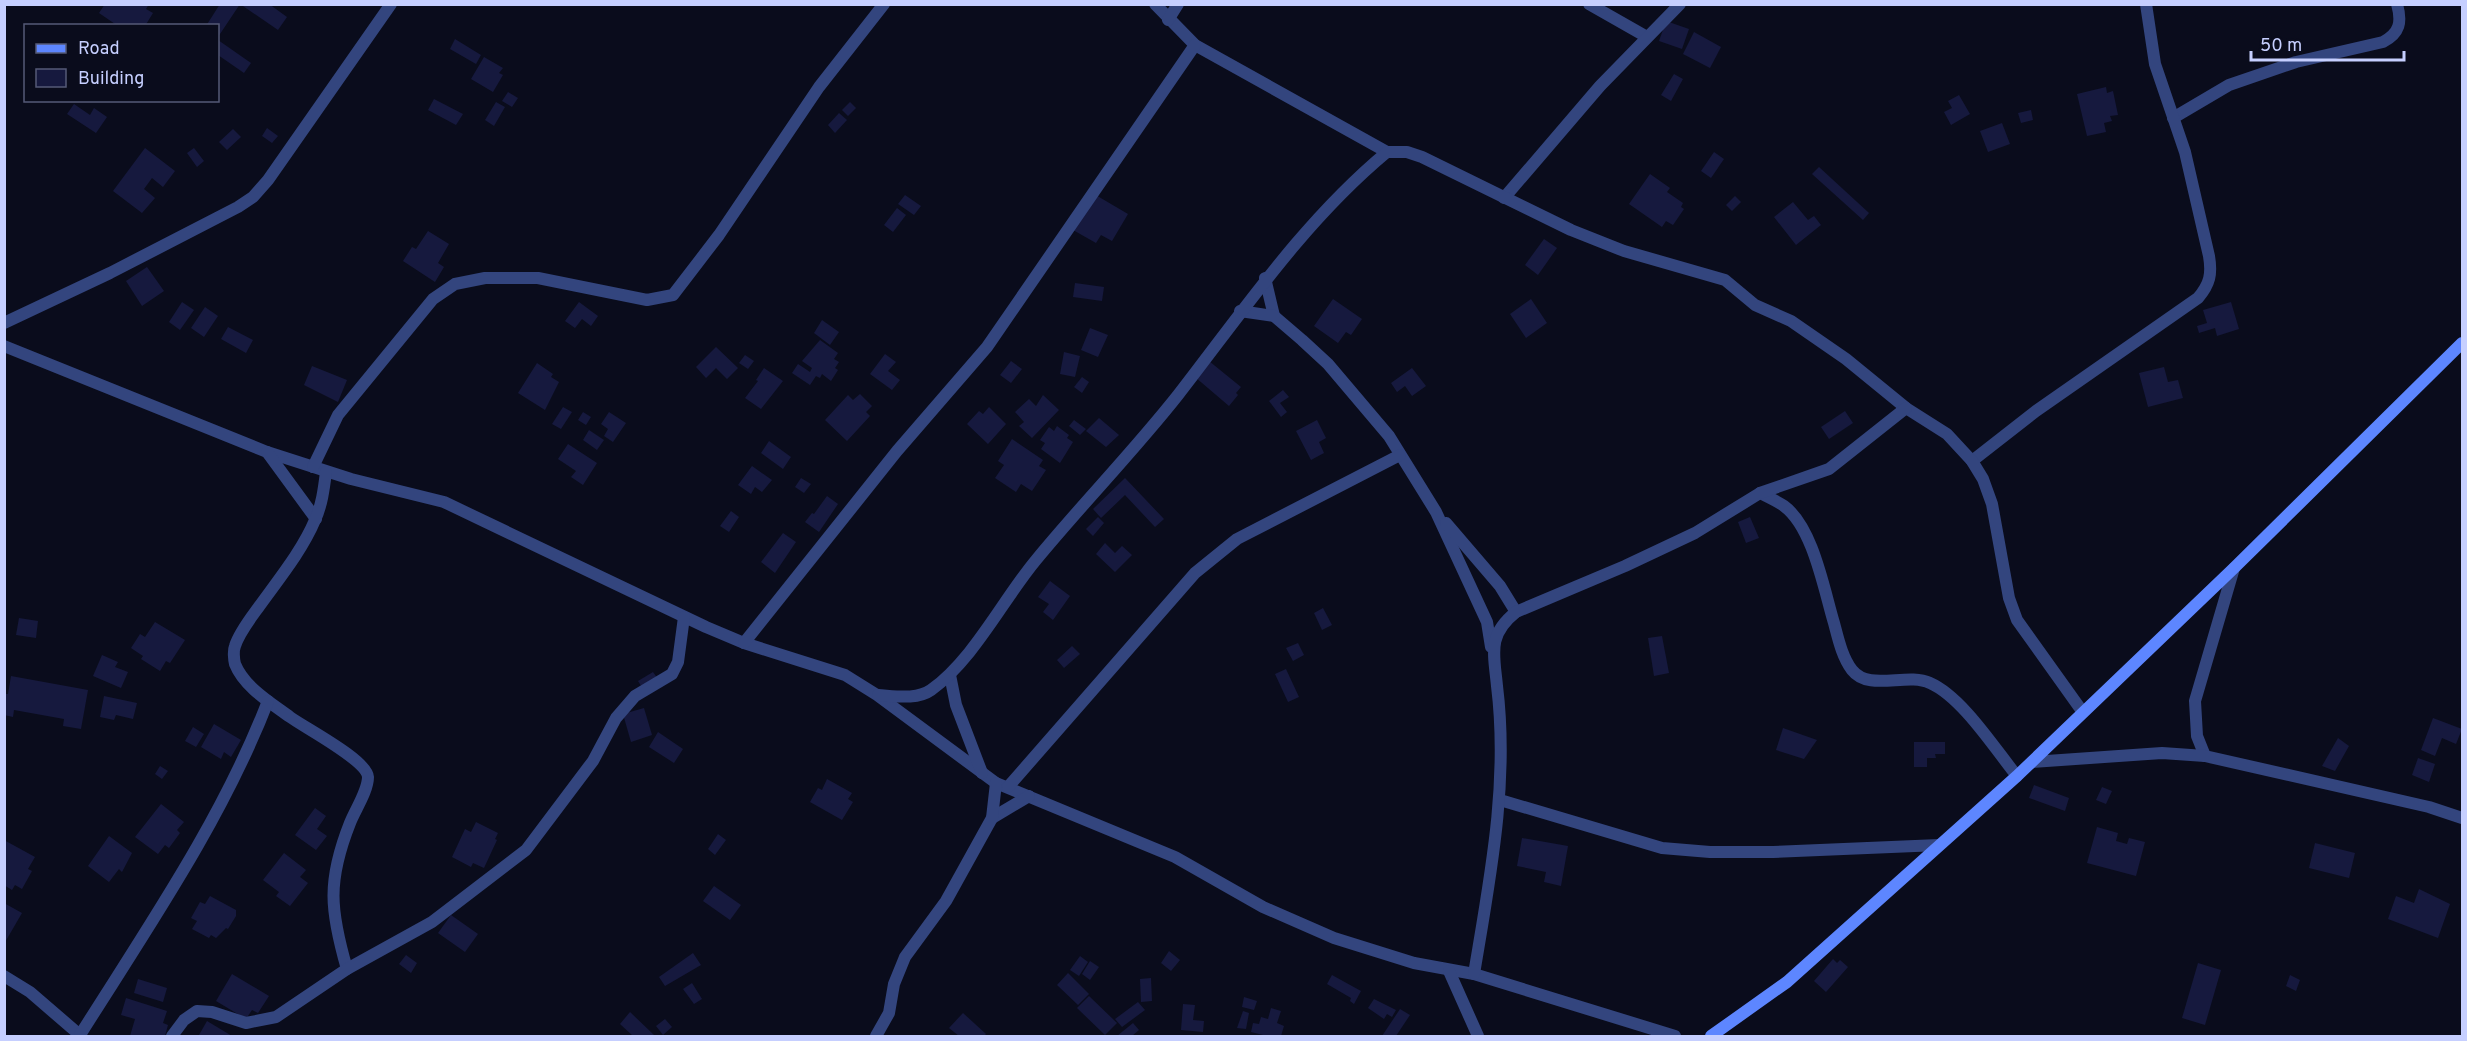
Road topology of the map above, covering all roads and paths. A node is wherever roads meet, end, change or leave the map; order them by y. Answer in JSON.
{"nodes":[{"id":1,"x":392,"y":4,"type":"edge"},
{"id":2,"x":884,"y":4,"type":"edge"},
{"id":3,"x":1155,"y":4,"type":"edge"},
{"id":4,"x":1178,"y":4,"type":"edge"},
{"id":5,"x":1589,"y":4,"type":"edge"},
{"id":6,"x":1680,"y":4,"type":"edge"},
{"id":7,"x":2146,"y":4,"type":"edge"},
{"id":8,"x":2397,"y":4,"type":"edge"},
{"id":9,"x":1168,"y":20,"type":"junction"},
{"id":10,"x":1647,"y":37,"type":"junction"},
{"id":11,"x":1195,"y":45,"type":"junction"},
{"id":12,"x":2173,"y":118,"type":"junction"},
{"id":13,"x":1387,"y":152,"type":"junction"},
{"id":14,"x":1504,"y":198,"type":"junction"},
{"id":15,"x":1265,"y":278,"type":"junction"},
{"id":16,"x":1240,"y":311,"type":"junction"},
{"id":17,"x":1274,"y":316,"type":"junction"},
{"id":18,"x":4,"y":323,"type":"edge"},
{"id":19,"x":2463,"y":343,"type":"edge"},
{"id":20,"x":4,"y":346,"type":"edge"},
{"id":21,"x":1906,"y":408,"type":"junction"},
{"id":22,"x":267,"y":452,"type":"junction"},
{"id":23,"x":1400,"y":455,"type":"junction"},
{"id":24,"x":1972,"y":461,"type":"junction"},
{"id":25,"x":313,"y":467,"type":"junction"},
{"id":26,"x":326,"y":471,"type":"junction"},
{"id":27,"x":1760,"y":493,"type":"junction"},
{"id":28,"x":1436,"y":512,"type":"junction"},
{"id":29,"x":316,"y":519,"type":"junction"},
{"id":30,"x":2234,"y":568,"type":"junction"},
{"id":31,"x":1516,"y":612,"type":"junction"},
{"id":32,"x":684,"y":617,"type":"junction"},
{"id":33,"x":744,"y":643,"type":"junction"},
{"id":34,"x":1492,"y":653,"type":"junction"},
{"id":35,"x":950,"y":675,"type":"junction"},
{"id":36,"x":877,"y":695,"type":"junction"},
{"id":37,"x":268,"y":701,"type":"junction"},
{"id":38,"x":2082,"y":711,"type":"junction"},
{"id":39,"x":2205,"y":756,"type":"junction"},
{"id":40,"x":2032,"y":762,"type":"junction"},
{"id":41,"x":982,"y":773,"type":"junction"},
{"id":42,"x":2018,"y":776,"type":"junction"},
{"id":43,"x":996,"y":783,"type":"junction"},
{"id":44,"x":1008,"y":787,"type":"junction"},
{"id":45,"x":1029,"y":796,"type":"junction"},
{"id":46,"x":1500,"y":800,"type":"junction"},
{"id":47,"x":992,"y":818,"type":"junction"},
{"id":48,"x":2463,"y":818,"type":"edge"},
{"id":49,"x":1939,"y":845,"type":"junction"},
{"id":50,"x":347,"y":969,"type":"junction"},
{"id":51,"x":1449,"y":971,"type":"junction"},
{"id":52,"x":1474,"y":974,"type":"junction"},
{"id":53,"x":4,"y":976,"type":"edge"},
{"id":54,"x":80,"y":1036,"type":"edge"},
{"id":55,"x":172,"y":1036,"type":"edge"},
{"id":56,"x":876,"y":1036,"type":"edge"},
{"id":57,"x":1478,"y":1036,"type":"edge"},
{"id":58,"x":1675,"y":1036,"type":"edge"},
{"id":59,"x":1712,"y":1036,"type":"edge"}],
"edges":[{"from":1,"to":18,"type":"street"},
{"from":2,"to":25,"type":"street"},
{"from":3,"to":9,"type":"street"},
{"from":4,"to":9,"type":"street"},
{"from":5,"to":10,"type":"street"},
{"from":6,"to":10,"type":"street"},
{"from":7,"to":12,"type":"street"},
{"from":8,"to":12,"type":"street"},
{"from":9,"to":11,"type":"street"},
{"from":10,"to":14,"type":"street"},
{"from":11,"to":13,"type":"street"},
{"from":11,"to":33,"type":"street"},
{"from":12,"to":24,"type":"street"},
{"from":13,"to":14,"type":"street"},
{"from":13,"to":15,"type":"street"},
{"from":14,"to":21,"type":"street"},
{"from":15,"to":16,"type":"street"},
{"from":15,"to":17,"type":"street"},
{"from":16,"to":17,"type":"street"},
{"from":16,"to":35,"type":"street"},
{"from":17,"to":23,"type":"street"},
{"from":19,"to":30,"type":"street"},
{"from":20,"to":22,"type":"street"},
{"from":21,"to":24,"type":"street"},
{"from":21,"to":27,"type":"street"},
{"from":22,"to":25,"type":"street"},
{"from":22,"to":29,"type":"street"},
{"from":23,"to":28,"type":"street"},
{"from":23,"to":44,"type":"street"},
{"from":24,"to":38,"type":"street"},
{"from":25,"to":26,"type":"street"},
{"from":26,"to":29,"type":"street"},
{"from":26,"to":32,"type":"street"},
{"from":27,"to":31,"type":"street"},
{"from":27,"to":42,"type":"street"},
{"from":28,"to":31,"type":"street"},
{"from":28,"to":34,"type":"street"},
{"from":29,"to":37,"type":"street"},
{"from":30,"to":38,"type":"street"},
{"from":30,"to":39,"type":"street"},
{"from":31,"to":34,"type":"street"},
{"from":32,"to":33,"type":"street"},
{"from":32,"to":50,"type":"street"},
{"from":33,"to":36,"type":"street"},
{"from":34,"to":46,"type":"street"},
{"from":35,"to":36,"type":"street"},
{"from":35,"to":41,"type":"street"},
{"from":36,"to":41,"type":"street"},
{"from":37,"to":50,"type":"street"},
{"from":37,"to":54,"type":"street"},
{"from":38,"to":40,"type":"street"},
{"from":39,"to":40,"type":"street"},
{"from":39,"to":48,"type":"street"},
{"from":40,"to":42,"type":"street"},
{"from":41,"to":43,"type":"street"},
{"from":42,"to":49,"type":"street"},
{"from":43,"to":44,"type":"street"},
{"from":43,"to":47,"type":"street"},
{"from":44,"to":45,"type":"street"},
{"from":45,"to":47,"type":"street"},
{"from":45,"to":51,"type":"street"},
{"from":46,"to":49,"type":"street"},
{"from":46,"to":52,"type":"street"},
{"from":47,"to":56,"type":"street"},
{"from":49,"to":59,"type":"street"},
{"from":50,"to":55,"type":"street"},
{"from":51,"to":52,"type":"street"},
{"from":51,"to":57,"type":"street"},
{"from":52,"to":58,"type":"street"},
{"from":53,"to":54,"type":"street"}]}
